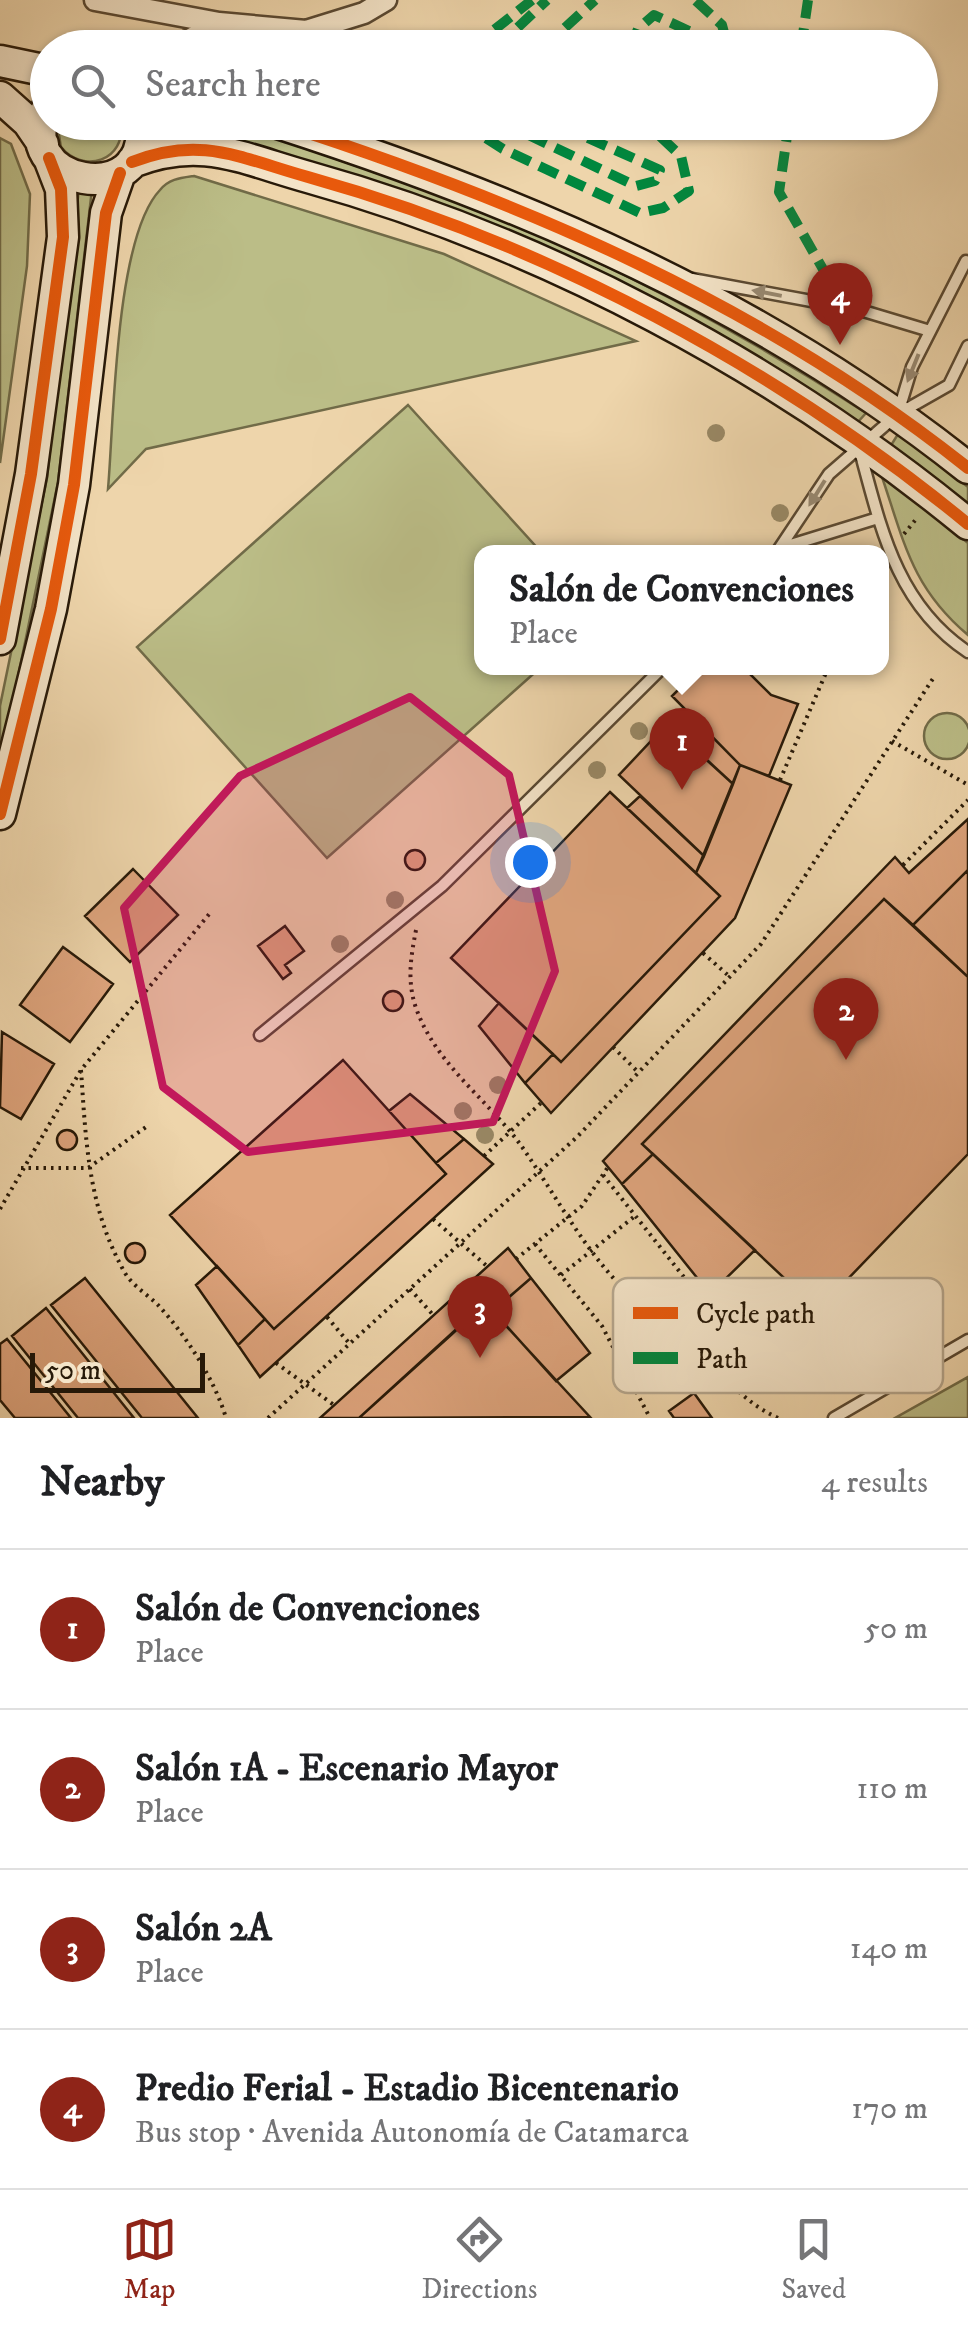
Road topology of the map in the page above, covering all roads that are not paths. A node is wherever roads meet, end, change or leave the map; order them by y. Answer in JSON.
{"nodes":[{"id":1,"x":95,"y":0,"type":"edge"},
{"id":2,"x":386,"y":0,"type":"edge"},
{"id":3,"x":219,"y":23,"type":"junction"},
{"id":4,"x":206,"y":30,"type":"edge"},
{"id":5,"x":295,"y":30,"type":"edge"},
{"id":6,"x":309,"y":30,"type":"edge"},
{"id":7,"x":0,"y":61,"type":"edge"},
{"id":8,"x":30,"y":67,"type":"edge"},
{"id":9,"x":0,"y":97,"type":"edge"},
{"id":10,"x":30,"y":125,"type":"edge"},
{"id":11,"x":39,"y":140,"type":"edge"},
{"id":12,"x":44,"y":140,"type":"edge"},
{"id":13,"x":140,"y":140,"type":"edge"},
{"id":14,"x":329,"y":140,"type":"edge"},
{"id":15,"x":46,"y":151,"type":"junction"},
{"id":16,"x":126,"y":167,"type":"junction"},
{"id":17,"x":966,"y":261,"type":"edge"},
{"id":18,"x":658,"y":272,"type":"junction"},
{"id":19,"x":930,"y":331,"type":"junction"},
{"id":20,"x":967,"y":352,"type":"edge"},
{"id":21,"x":898,"y":414,"type":"junction"},
{"id":22,"x":859,"y":445,"type":"junction"},
{"id":23,"x":968,"y":468,"type":"edge"},
{"id":24,"x":878,"y":518,"type":"junction"},
{"id":25,"x":968,"y":524,"type":"edge"},
{"id":26,"x":783,"y":545,"type":"edge"},
{"id":27,"x":795,"y":545,"type":"edge"},
{"id":28,"x":0,"y":638,"type":"edge"},
{"id":29,"x":968,"y":652,"type":"edge"},
{"id":30,"x":655,"y":675,"type":"edge"},
{"id":31,"x":0,"y":814,"type":"edge"},
{"id":32,"x":260,"y":1035,"type":"dead end"},
{"id":33,"x":968,"y":1340,"type":"edge"},
{"id":34,"x":943,"y":1355,"type":"edge"},
{"id":35,"x":877,"y":1393,"type":"edge"},
{"id":36,"x":834,"y":1418,"type":"edge"}],
"edges":[{"from":1,"to":3,"type":"street"},
{"from":2,"to":6,"type":"street"},
{"from":3,"to":4,"type":"street"},
{"from":3,"to":5,"type":"street"},
{"from":7,"to":8,"type":"main road"},
{"from":9,"to":10,"type":"main road"},
{"from":11,"to":15,"type":"main road"},
{"from":12,"to":15,"type":"main road"},
{"from":13,"to":16,"type":"main road"},
{"from":14,"to":18,"type":"main road"},
{"from":15,"to":16,"type":"main road"},
{"from":15,"to":28,"type":"main road"},
{"from":16,"to":22,"type":"main road"},
{"from":16,"to":31,"type":"main road"},
{"from":17,"to":19,"type":"lane"},
{"from":19,"to":18,"type":"lane","one_way":true},
{"from":18,"to":21,"type":"main road"},
{"from":19,"to":21,"type":"lane","one_way":true},
{"from":20,"to":21,"type":"lane"},
{"from":21,"to":22,"type":"lane"},
{"from":21,"to":23,"type":"main road"},
{"from":22,"to":24,"type":"lane"},
{"from":22,"to":25,"type":"main road"},
{"from":22,"to":26,"type":"lane","one_way":true},
{"from":24,"to":27,"type":"lane"},
{"from":24,"to":29,"type":"lane"},
{"from":30,"to":32,"type":"lane"},
{"from":33,"to":34,"type":"lane"},
{"from":35,"to":36,"type":"lane"}]}
